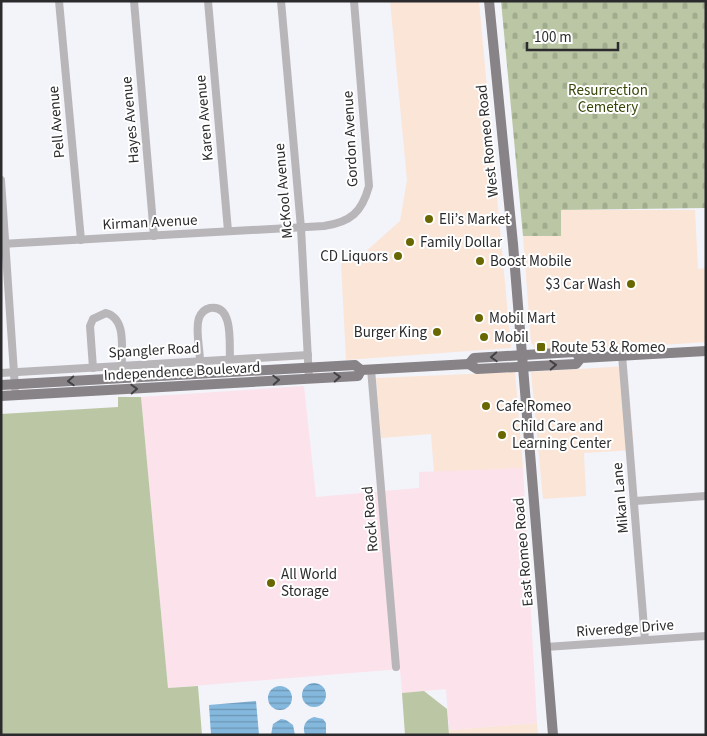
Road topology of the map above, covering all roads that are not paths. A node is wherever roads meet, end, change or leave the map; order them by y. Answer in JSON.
{"nodes":[{"id":1,"x":58,"y":1,"type":"edge"},
{"id":2,"x":134,"y":1,"type":"edge"},
{"id":3,"x":208,"y":1,"type":"edge"},
{"id":4,"x":281,"y":1,"type":"edge"},
{"id":5,"x":354,"y":1,"type":"edge"},
{"id":6,"x":489,"y":1,"type":"edge"},
{"id":7,"x":1,"y":180,"type":"edge"},
{"id":8,"x":301,"y":228,"type":"junction"},
{"id":9,"x":228,"y":231,"type":"junction"},
{"id":10,"x":154,"y":236,"type":"junction"},
{"id":11,"x":81,"y":240,"type":"junction"},
{"id":12,"x":4,"y":244,"type":"edge"},
{"id":13,"x":706,"y":351,"type":"edge"},
{"id":14,"x":308,"y":355,"type":"junction"},
{"id":15,"x":521,"y":355,"type":"junction"},
{"id":16,"x":622,"y":355,"type":"junction"},
{"id":17,"x":581,"y":358,"type":"junction"},
{"id":18,"x":230,"y":359,"type":"junction"},
{"id":19,"x":200,"y":361,"type":"junction"},
{"id":20,"x":469,"y":364,"type":"junction"},
{"id":21,"x":122,"y":366,"type":"junction"},
{"id":22,"x":522,"y":367,"type":"junction"},
{"id":23,"x":93,"y":368,"type":"junction"},
{"id":24,"x":308,"y":368,"type":"junction"},
{"id":25,"x":366,"y":370,"type":"junction"},
{"id":26,"x":1,"y":372,"type":"edge"},
{"id":27,"x":14,"y":372,"type":"junction"},
{"id":28,"x":309,"y":378,"type":"junction"},
{"id":29,"x":15,"y":384,"type":"junction"},
{"id":30,"x":1,"y":385,"type":"edge"},
{"id":31,"x":16,"y":395,"type":"junction"},
{"id":32,"x":1,"y":396,"type":"edge"},
{"id":33,"x":706,"y":496,"type":"edge"},
{"id":34,"x":635,"y":500,"type":"junction"},
{"id":35,"x":706,"y":636,"type":"edge"},
{"id":36,"x":645,"y":640,"type":"junction"},
{"id":37,"x":546,"y":647,"type":"junction"},
{"id":38,"x":396,"y":667,"type":"dead end"},
{"id":39,"x":553,"y":735,"type":"edge"}],
"edges":[{"from":1,"to":11,"type":"street","name":"Pell Avenue"},
{"from":2,"to":10,"type":"street","name":"Hayes Avenue"},
{"from":3,"to":9,"type":"street","name":"Karen Avenue"},
{"from":4,"to":8,"type":"street","name":"McKool Avenue"},
{"from":5,"to":8,"type":"street","name":"Gordon Avenue"},
{"from":6,"to":15,"type":"main road","name":"West Romeo Road"},
{"from":7,"to":12,"type":"street"},
{"from":8,"to":9,"type":"street","name":"Kirman Avenue"},
{"from":8,"to":14,"type":"street","name":"McKool Avenue"},
{"from":9,"to":10,"type":"street","name":"Kirman Avenue"},
{"from":10,"to":11,"type":"street","name":"Kirman Avenue"},
{"from":11,"to":12,"type":"street","name":"Kirman Avenue"},
{"from":12,"to":27,"type":"street"},
{"from":13,"to":16,"type":"main road","name":"Independence Boulevard"},
{"from":14,"to":18,"type":"street","name":"Spangler Road"},
{"from":14,"to":24,"type":"street","name":"McKool Avenue"},
{"from":15,"to":17,"type":"main road","name":"Independence Boulevard"},
{"from":15,"to":20,"type":"main road","name":"Independence Boulevard","one_way":true},
{"from":15,"to":22,"type":"main road","name":"West Romeo Road"},
{"from":16,"to":17,"type":"main road","name":"Independence Boulevard"},
{"from":16,"to":34,"type":"street","name":"Mikan Lane"},
{"from":22,"to":17,"type":"main road","name":"Independence Boulevard","one_way":true},
{"from":18,"to":19,"type":"street","name":"Spangler Road"},
{"from":18,"to":19,"type":"street"},
{"from":19,"to":21,"type":"street","name":"Spangler Road"},
{"from":20,"to":22,"type":"main road","name":"Independence Boulevard"},
{"from":20,"to":25,"type":"main road","name":"Independence Boulevard"},
{"from":21,"to":23,"type":"street","name":"Spangler Road"},
{"from":21,"to":23,"type":"street"},
{"from":22,"to":37,"type":"main road","name":"East Romeo Road"},
{"from":23,"to":27,"type":"street","name":"Spangler Road"},
{"from":24,"to":25,"type":"main road","name":"Independence Boulevard"},
{"from":24,"to":28,"type":"street","name":"McKool Avenue"},
{"from":24,"to":29,"type":"main road","name":"Independence Boulevard","one_way":true},
{"from":28,"to":25,"type":"main road","name":"Independence Boulevard","one_way":true},
{"from":25,"to":38,"type":"street","name":"Rock Road"},
{"from":26,"to":27,"type":"street","name":"Spangler Road"},
{"from":27,"to":29,"type":"street"},
{"from":31,"to":28,"type":"main road","name":"Independence Boulevard","one_way":true},
{"from":29,"to":30,"type":"main road","name":"Independence Boulevard"},
{"from":29,"to":31,"type":"street"},
{"from":31,"to":32,"type":"main road","name":"Independence Boulevard"},
{"from":33,"to":34,"type":"street"},
{"from":34,"to":36,"type":"street","name":"Mikan Lane"},
{"from":35,"to":36,"type":"street","name":"Riveredge Drive"},
{"from":36,"to":37,"type":"street","name":"Riveredge Drive"},
{"from":37,"to":39,"type":"main road","name":"East Romeo Road"}]}
